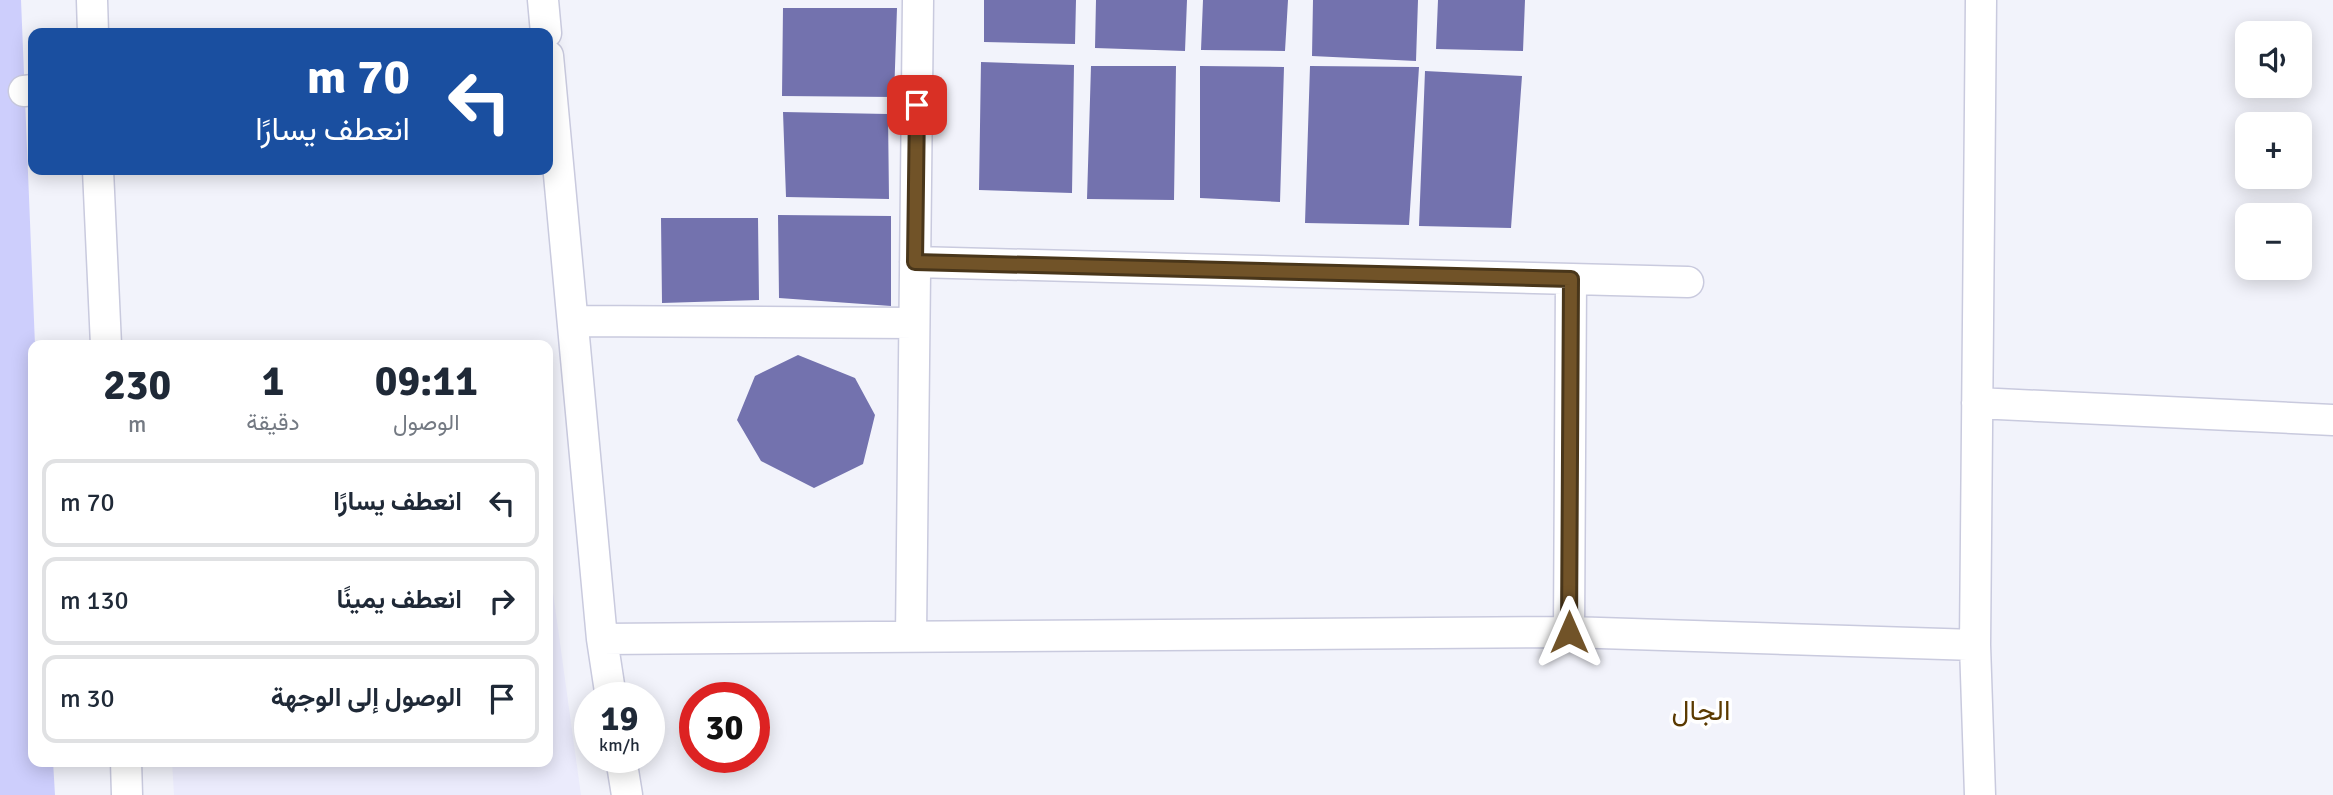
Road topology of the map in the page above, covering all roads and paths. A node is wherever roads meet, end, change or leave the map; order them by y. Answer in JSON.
{"nodes":[{"id":1,"x":92,"y":0,"type":"edge"},
{"id":2,"x":542,"y":0,"type":"edge"},
{"id":3,"x":918,"y":0,"type":"edge"},
{"id":4,"x":1981,"y":0,"type":"edge"},
{"id":5,"x":93,"y":28,"type":"edge"},
{"id":6,"x":545,"y":28,"type":"edge"},
{"id":7,"x":553,"y":119,"type":"edge"},
{"id":8,"x":98,"y":175,"type":"edge"},
{"id":9,"x":915,"y":262,"type":"junction"},
{"id":10,"x":1571,"y":279,"type":"junction"},
{"id":11,"x":1688,"y":282,"type":"dead end"},
{"id":12,"x":573,"y":321,"type":"junction"},
{"id":13,"x":914,"y":323,"type":"junction"},
{"id":14,"x":106,"y":340,"type":"edge"},
{"id":15,"x":1977,"y":403,"type":"junction"},
{"id":16,"x":2333,"y":420,"type":"edge"},
{"id":17,"x":1569,"y":632,"type":"junction"},
{"id":18,"x":911,"y":636,"type":"junction"},
{"id":19,"x":602,"y":639,"type":"junction"},
{"id":20,"x":1975,"y":645,"type":"junction"},
{"id":21,"x":609,"y":682,"type":"edge"},
{"id":22,"x":125,"y":767,"type":"edge"},
{"id":23,"x":623,"y":773,"type":"edge"},
{"id":24,"x":127,"y":795,"type":"edge"},
{"id":25,"x":627,"y":795,"type":"edge"},
{"id":26,"x":1980,"y":795,"type":"edge"}],
"edges":[{"from":1,"to":5,"type":"street"},
{"from":2,"to":6,"type":"street"},
{"from":3,"to":9,"type":"street"},
{"from":4,"to":15,"type":"street"},
{"from":7,"to":12,"type":"street"},
{"from":8,"to":14,"type":"street"},
{"from":9,"to":10,"type":"street"},
{"from":9,"to":13,"type":"street"},
{"from":10,"to":11,"type":"street"},
{"from":10,"to":17,"type":"street"},
{"from":12,"to":13,"type":"street"},
{"from":12,"to":19,"type":"street"},
{"from":13,"to":18,"type":"street"},
{"from":15,"to":16,"type":"street"},
{"from":15,"to":20,"type":"street"},
{"from":17,"to":18,"type":"street"},
{"from":17,"to":20,"type":"street"},
{"from":18,"to":19,"type":"street"},
{"from":19,"to":21,"type":"street"},
{"from":20,"to":26,"type":"street"},
{"from":22,"to":24,"type":"street"},
{"from":23,"to":25,"type":"street"}]}
